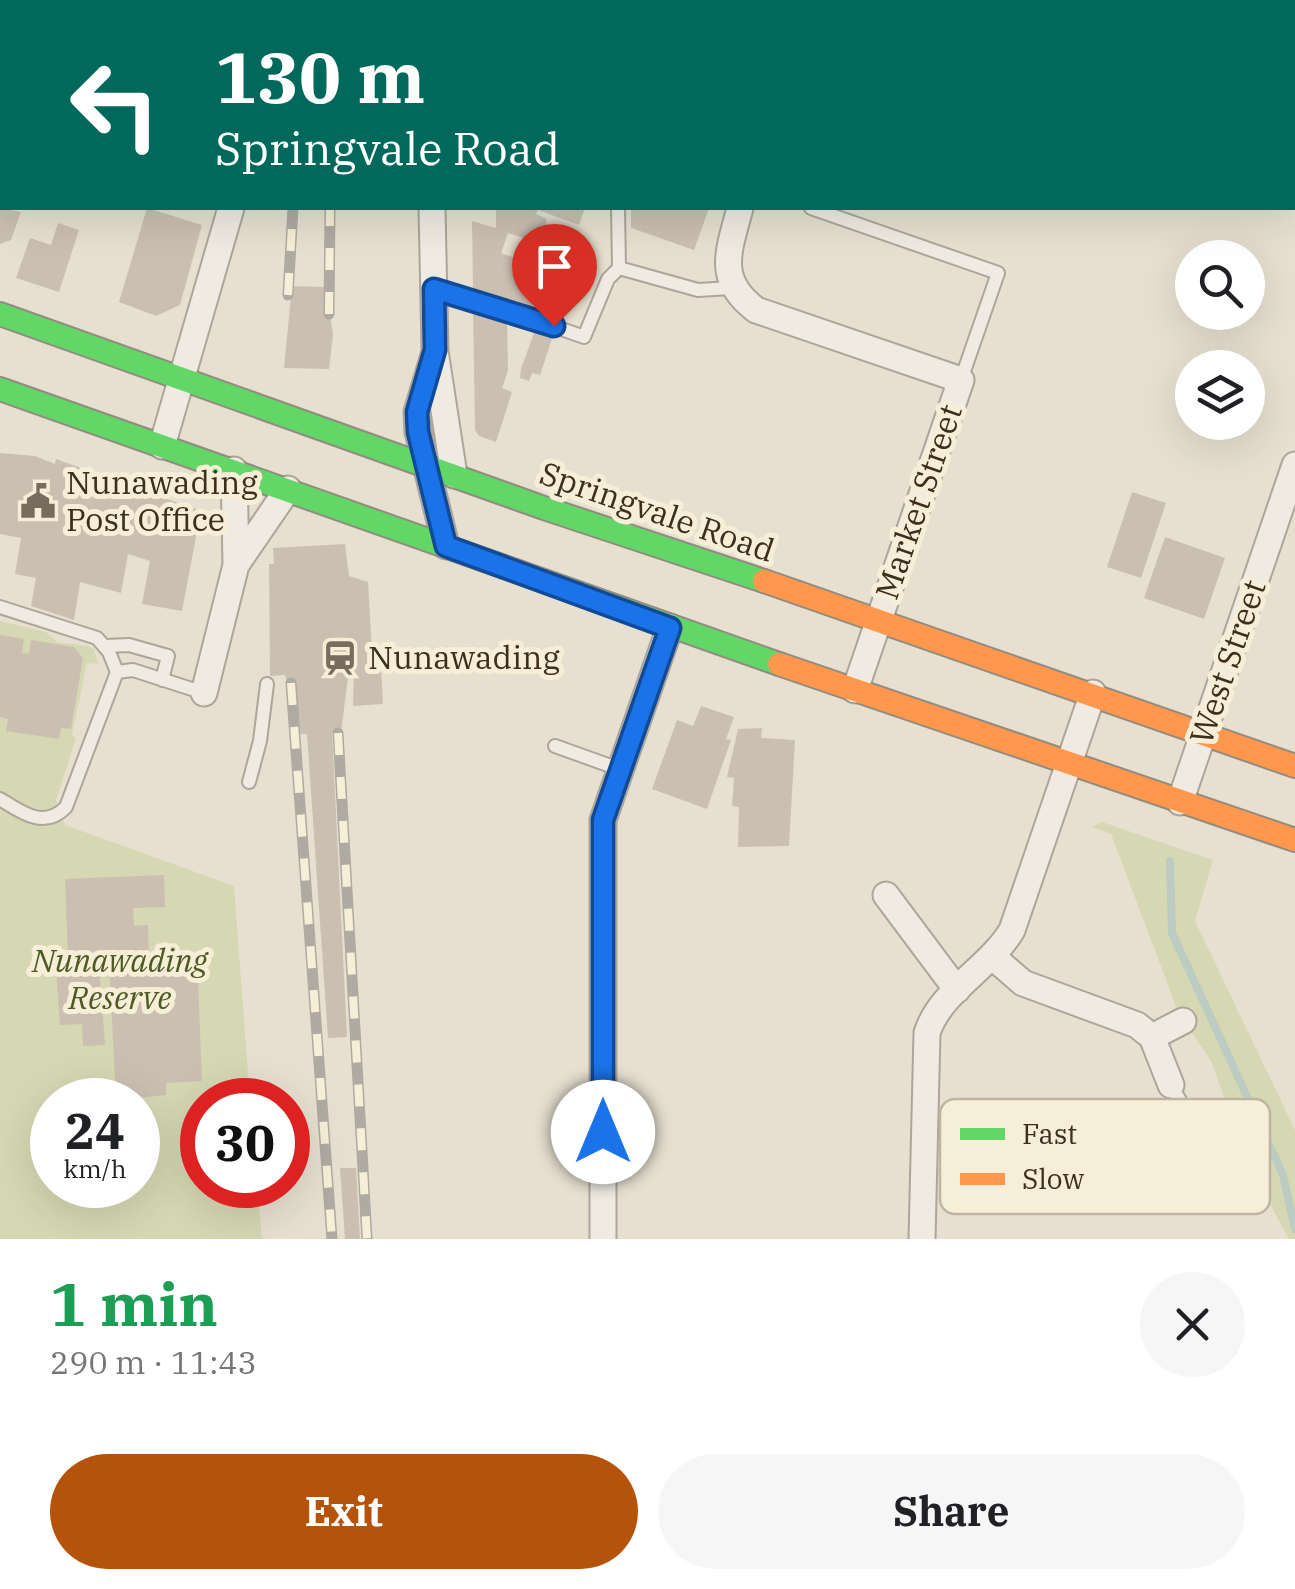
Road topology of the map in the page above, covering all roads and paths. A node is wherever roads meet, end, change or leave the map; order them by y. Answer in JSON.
{"nodes":[{"id":1,"x":231,"y":210,"type":"edge"},
{"id":2,"x":432,"y":210,"type":"edge"},
{"id":3,"x":618,"y":210,"type":"edge"},
{"id":4,"x":740,"y":210,"type":"edge"},
{"id":5,"x":817,"y":210,"type":"edge"},
{"id":6,"x":619,"y":268,"type":"junction"},
{"id":7,"x":732,"y":288,"type":"junction"},
{"id":8,"x":434,"y":289,"type":"junction"},
{"id":9,"x":0,"y":314,"type":"edge"},
{"id":10,"x":435,"y":350,"type":"junction"},
{"id":11,"x":182,"y":378,"type":"junction"},
{"id":12,"x":961,"y":380,"type":"junction"},
{"id":13,"x":0,"y":389,"type":"edge"},
{"id":14,"x":162,"y":446,"type":"junction"},
{"id":15,"x":425,"y":464,"type":"junction"},
{"id":16,"x":1295,"y":466,"type":"edge"},
{"id":17,"x":234,"y":470,"type":"junction"},
{"id":18,"x":454,"y":475,"type":"junction"},
{"id":19,"x":288,"y":488,"type":"junction"},
{"id":20,"x":446,"y":546,"type":"junction"},
{"id":21,"x":236,"y":565,"type":"junction"},
{"id":22,"x":0,"y":607,"type":"edge"},
{"id":23,"x":879,"y":619,"type":"junction"},
{"id":24,"x":670,"y":628,"type":"junction"},
{"id":25,"x":106,"y":646,"type":"junction"},
{"id":26,"x":116,"y":672,"type":"junction"},
{"id":27,"x":162,"y":680,"type":"junction"},
{"id":28,"x":267,"y":684,"type":"dead end"},
{"id":29,"x":855,"y":690,"type":"junction"},
{"id":30,"x":1092,"y":693,"type":"junction"},
{"id":31,"x":204,"y":694,"type":"joint"},
{"id":32,"x":1204,"y":733,"type":"junction"},
{"id":33,"x":555,"y":746,"type":"dead end"},
{"id":34,"x":1069,"y":765,"type":"junction"},
{"id":35,"x":1295,"y":766,"type":"edge"},
{"id":36,"x":619,"y":770,"type":"junction"},
{"id":37,"x":249,"y":782,"type":"dead end"},
{"id":38,"x":0,"y":799,"type":"edge"},
{"id":39,"x":1180,"y":802,"type":"junction"},
{"id":40,"x":1295,"y":840,"type":"edge"},
{"id":41,"x":886,"y":895,"type":"dead end"},
{"id":42,"x":993,"y":957,"type":"junction"},
{"id":43,"x":957,"y":990,"type":"junction"},
{"id":44,"x":1183,"y":1021,"type":"dead end"},
{"id":45,"x":1152,"y":1037,"type":"junction"},
{"id":46,"x":1171,"y":1085,"type":"joint"},
{"id":47,"x":1179,"y":1099,"type":"edge"},
{"id":48,"x":603,"y":1239,"type":"edge"},
{"id":49,"x":922,"y":1239,"type":"edge"}],
"edges":[{"from":1,"to":11,"type":"street"},
{"from":2,"to":8,"type":"street"},
{"from":3,"to":6,"type":"lane"},
{"from":4,"to":7,"type":"street"},
{"from":5,"to":12,"type":"lane"},
{"from":6,"to":7,"type":"lane"},
{"from":6,"to":8,"type":"lane"},
{"from":7,"to":12,"type":"street","name":"Market Street"},
{"from":8,"to":10,"type":"street"},
{"from":9,"to":11,"type":"highway","name":"Springvale Road"},
{"from":10,"to":15,"type":"street"},
{"from":10,"to":18,"type":"street"},
{"from":11,"to":14,"type":"street"},
{"from":11,"to":15,"type":"highway","name":"Springvale Road"},
{"from":12,"to":23,"type":"street","name":"Market Street"},
{"from":13,"to":14,"type":"highway"},
{"from":14,"to":17,"type":"highway"},
{"from":15,"to":18,"type":"highway","name":"Springvale Road"},
{"from":15,"to":20,"type":"street"},
{"from":16,"to":32,"type":"street","name":"West Street"},
{"from":17,"to":19,"type":"highway"},
{"from":17,"to":21,"type":"street"},
{"from":18,"to":23,"type":"highway","name":"Springvale Road"},
{"from":19,"to":20,"type":"highway"},
{"from":19,"to":21,"type":"street"},
{"from":20,"to":24,"type":"highway"},
{"from":21,"to":31,"type":"street"},
{"from":22,"to":25,"type":"lane"},
{"from":23,"to":29,"type":"street","name":"Market Street"},
{"from":23,"to":30,"type":"highway","name":"Springvale Road"},
{"from":24,"to":29,"type":"highway"},
{"from":24,"to":36,"type":"street"},
{"from":25,"to":26,"type":"lane"},
{"from":25,"to":27,"type":"lane"},
{"from":26,"to":27,"type":"lane"},
{"from":26,"to":38,"type":"lane"},
{"from":27,"to":31,"type":"lane"},
{"from":28,"to":37,"type":"lane"},
{"from":29,"to":34,"type":"highway"},
{"from":30,"to":32,"type":"highway","name":"Springvale Road"},
{"from":30,"to":34,"type":"street"},
{"from":32,"to":35,"type":"highway","name":"Springvale Road"},
{"from":32,"to":39,"type":"street","name":"West Street"},
{"from":33,"to":36,"type":"lane"},
{"from":34,"to":39,"type":"highway"},
{"from":34,"to":42,"type":"street"},
{"from":36,"to":48,"type":"street"},
{"from":39,"to":40,"type":"highway"},
{"from":41,"to":43,"type":"street"},
{"from":42,"to":43,"type":"street"},
{"from":42,"to":45,"type":"street"},
{"from":43,"to":49,"type":"street"},
{"from":44,"to":45,"type":"street"},
{"from":45,"to":46,"type":"street"},
{"from":46,"to":47,"type":"lane"}]}
